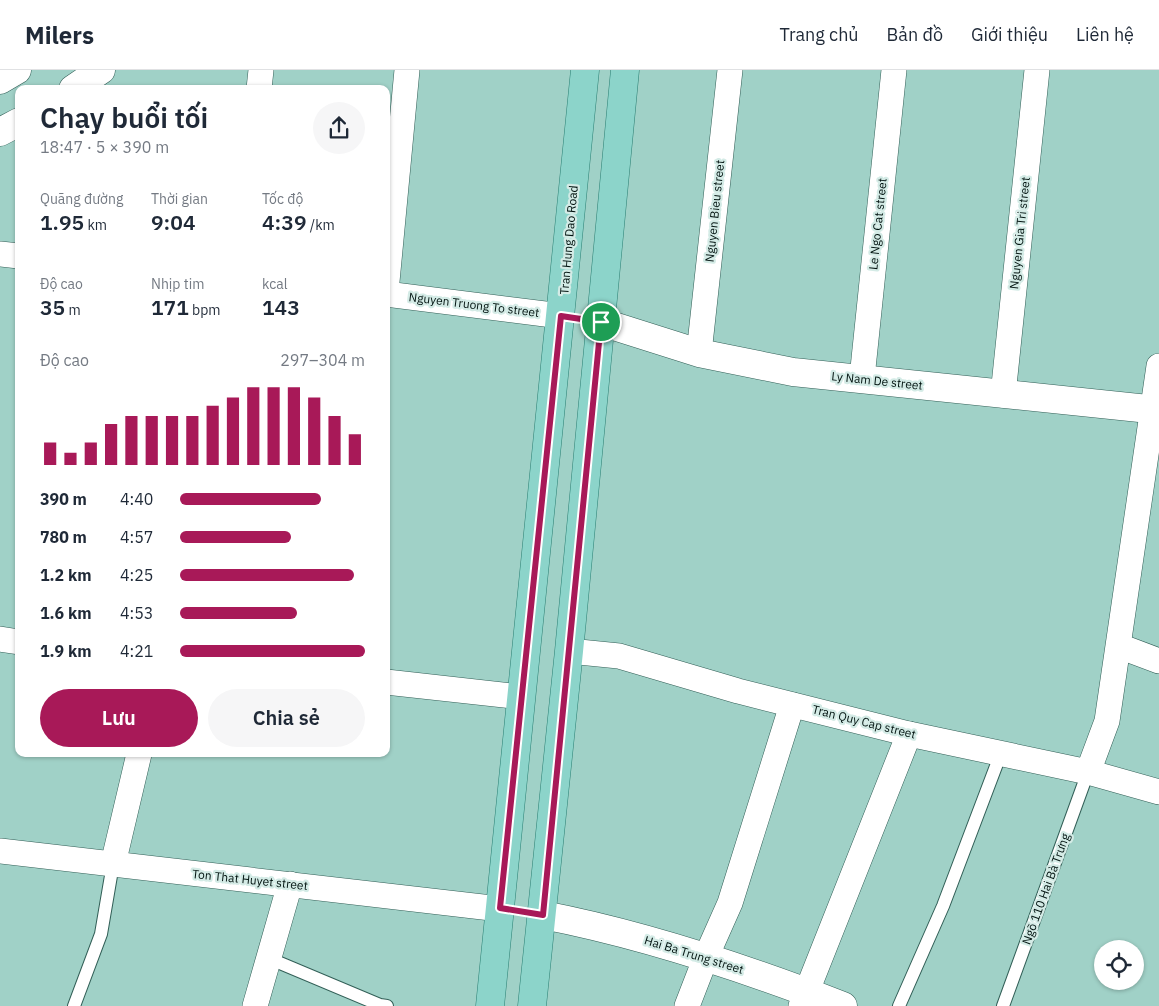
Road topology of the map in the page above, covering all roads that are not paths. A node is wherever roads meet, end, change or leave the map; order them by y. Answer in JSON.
{"nodes":[{"id":1,"x":18,"y":70,"type":"edge"},
{"id":2,"x":102,"y":70,"type":"edge"},
{"id":3,"x":261,"y":70,"type":"edge"},
{"id":4,"x":407,"y":70,"type":"edge"},
{"id":5,"x":585,"y":70,"type":"edge"},
{"id":6,"x":624,"y":70,"type":"edge"},
{"id":7,"x":730,"y":70,"type":"edge"},
{"id":8,"x":894,"y":70,"type":"edge"},
{"id":9,"x":1037,"y":70,"type":"edge"},
{"id":10,"x":0,"y":80,"type":"edge"},
{"id":11,"x":79,"y":85,"type":"edge"},
{"id":12,"x":259,"y":85,"type":"edge"},
{"id":13,"x":15,"y":124,"type":"edge"},
{"id":14,"x":0,"y":132,"type":"edge"},
{"id":15,"x":390,"y":251,"type":"edge"},
{"id":16,"x":0,"y":254,"type":"edge"},
{"id":17,"x":15,"y":256,"type":"edge"},
{"id":18,"x":390,"y":294,"type":"edge"},
{"id":19,"x":561,"y":316,"type":"junction"},
{"id":20,"x":601,"y":322,"type":"junction"},
{"id":21,"x":699,"y":353,"type":"junction"},
{"id":22,"x":1159,"y":366,"type":"edge"},
{"id":23,"x":862,"y":378,"type":"junction"},
{"id":24,"x":1003,"y":395,"type":"junction"},
{"id":25,"x":1157,"y":410,"type":"edge"},
{"id":26,"x":0,"y":639,"type":"edge"},
{"id":27,"x":15,"y":641,"type":"edge"},
{"id":28,"x":1119,"y":646,"type":"junction"},
{"id":29,"x":569,"y":651,"type":"junction"},
{"id":30,"x":1159,"y":661,"type":"edge"},
{"id":31,"x":390,"y":682,"type":"edge"},
{"id":32,"x":522,"y":697,"type":"junction"},
{"id":33,"x":792,"y":705,"type":"junction"},
{"id":34,"x":909,"y":734,"type":"junction"},
{"id":35,"x":1001,"y":753,"type":"junction"},
{"id":36,"x":138,"y":757,"type":"edge"},
{"id":37,"x":1088,"y":772,"type":"junction"},
{"id":38,"x":1159,"y":792,"type":"edge"},
{"id":39,"x":0,"y":852,"type":"edge"},
{"id":40,"x":113,"y":864,"type":"junction"},
{"id":41,"x":290,"y":884,"type":"junction"},
{"id":42,"x":500,"y":908,"type":"junction"},
{"id":43,"x":543,"y":915,"type":"junction"},
{"id":44,"x":706,"y":957,"type":"junction"},
{"id":45,"x":268,"y":958,"type":"junction"},
{"id":46,"x":804,"y":999,"type":"edge"},
{"id":47,"x":74,"y":1006,"type":"edge"},
{"id":48,"x":254,"y":1006,"type":"edge"},
{"id":49,"x":386,"y":1006,"type":"edge"},
{"id":50,"x":490,"y":1006,"type":"edge"},
{"id":51,"x":532,"y":1006,"type":"edge"},
{"id":52,"x":688,"y":1006,"type":"edge"},
{"id":53,"x":843,"y":1006,"type":"edge"},
{"id":54,"x":899,"y":1006,"type":"edge"},
{"id":55,"x":1003,"y":1006,"type":"edge"}],
"edges":[{"from":1,"to":10,"type":"street"},
{"from":2,"to":11,"type":"street"},
{"from":3,"to":12,"type":"street"},
{"from":4,"to":15,"type":"street"},
{"from":5,"to":19,"type":"main road","name":"Tran Hung Dao Road"},
{"from":6,"to":20,"type":"main road"},
{"from":7,"to":21,"type":"street","name":"Nguyen Bieu street"},
{"from":8,"to":23,"type":"street","name":"Le Ngo Cat street"},
{"from":9,"to":24,"type":"street","name":"Nguyen Gia Tri street"},
{"from":13,"to":14,"type":"street"},
{"from":16,"to":17,"type":"street"},
{"from":18,"to":19,"type":"street","name":"Nguyen Truong To street"},
{"from":19,"to":20,"type":"main road"},
{"from":19,"to":32,"type":"main road","name":"Tran Hung Dao Road"},
{"from":20,"to":21,"type":"street","name":"Ly Nam De street"},
{"from":20,"to":29,"type":"main road"},
{"from":21,"to":23,"type":"street","name":"Ly Nam De street"},
{"from":22,"to":25,"type":"street"},
{"from":23,"to":24,"type":"street","name":"Ly Nam De street"},
{"from":24,"to":25,"type":"street","name":"Ly Nam De street"},
{"from":25,"to":28,"type":"street"},
{"from":26,"to":27,"type":"street"},
{"from":28,"to":30,"type":"street"},
{"from":28,"to":37,"type":"street"},
{"from":29,"to":33,"type":"street","name":"Tran Quy Cap street"},
{"from":29,"to":43,"type":"main road"},
{"from":31,"to":32,"type":"street"},
{"from":32,"to":42,"type":"main road","name":"Tran Hung Dao Road"},
{"from":33,"to":34,"type":"street","name":"Tran Quy Cap street"},
{"from":33,"to":44,"type":"street"},
{"from":34,"to":35,"type":"street","name":"Tran Quy Cap street"},
{"from":34,"to":46,"type":"street"},
{"from":35,"to":37,"type":"street","name":"Tran Quy Cap street"},
{"from":35,"to":54,"type":"lane"},
{"from":36,"to":40,"type":"street"},
{"from":37,"to":38,"type":"street","name":"Tran Quy Cap street"},
{"from":37,"to":55,"type":"lane","name":"Ngõ 110 Hai Bà Trưng"},
{"from":39,"to":40,"type":"street","name":"Ton That Huyet street"},
{"from":40,"to":41,"type":"street","name":"Ton That Huyet street"},
{"from":40,"to":47,"type":"lane"},
{"from":41,"to":42,"type":"street","name":"Ton That Huyet street"},
{"from":41,"to":45,"type":"street"},
{"from":42,"to":43,"type":"main road"},
{"from":42,"to":50,"type":"main road","name":"Tran Hung Dao Road"},
{"from":43,"to":44,"type":"street","name":"Hai Ba Trung street"},
{"from":43,"to":51,"type":"main road"},
{"from":44,"to":46,"type":"street","name":"Hai Ba Trung street"},
{"from":44,"to":52,"type":"street"},
{"from":45,"to":48,"type":"street"},
{"from":45,"to":49,"type":"lane"},
{"from":46,"to":53,"type":"street","name":"Hai Ba Trung street"}]}
